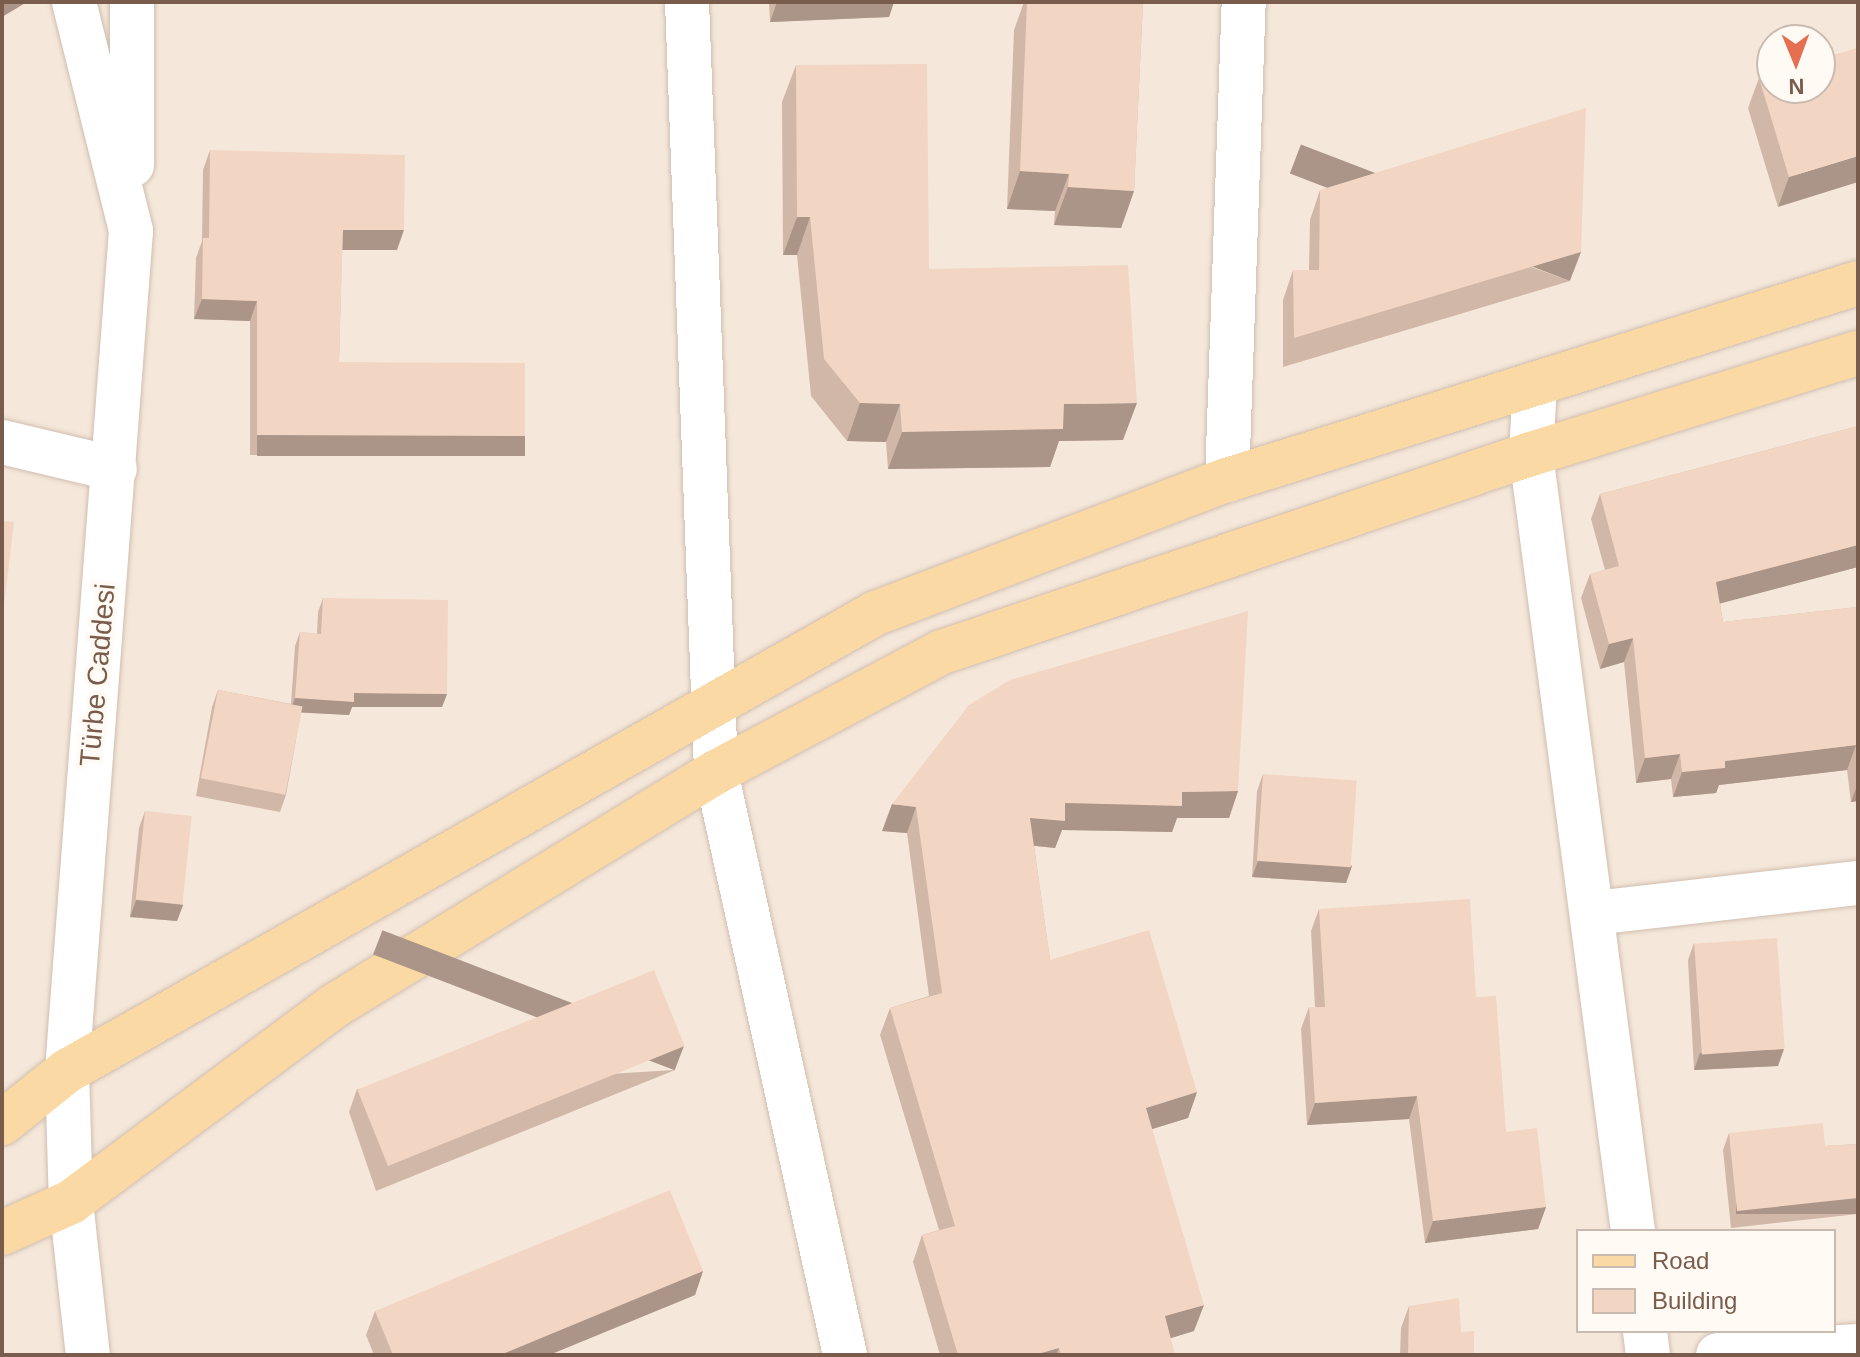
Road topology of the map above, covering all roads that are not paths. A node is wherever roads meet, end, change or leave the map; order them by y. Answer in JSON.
{"nodes":[{"id":1,"x":74,"y":2,"type":"edge"},
{"id":2,"x":132,"y":2,"type":"edge"},
{"id":3,"x":687,"y":2,"type":"edge"},
{"id":4,"x":1244,"y":2,"type":"edge"},
{"id":5,"x":131,"y":231,"type":"junction"},
{"id":6,"x":1858,"y":283,"type":"edge"},
{"id":7,"x":1858,"y":353,"type":"edge"},
{"id":8,"x":1535,"y":384,"type":"junction"},
{"id":9,"x":2,"y":442,"type":"edge"},
{"id":10,"x":1531,"y":454,"type":"junction"},
{"id":11,"x":115,"y":469,"type":"junction"},
{"id":12,"x":1227,"y":480,"type":"junction"},
{"id":13,"x":713,"y":704,"type":"junction"},
{"id":14,"x":716,"y":772,"type":"junction"},
{"id":15,"x":1858,"y":883,"type":"edge"},
{"id":16,"x":1594,"y":913,"type":"junction"},
{"id":17,"x":67,"y":1071,"type":"junction"},
{"id":18,"x":2,"y":1123,"type":"edge"},
{"id":19,"x":71,"y":1202,"type":"junction"},
{"id":20,"x":1633,"y":1229,"type":"edge"},
{"id":21,"x":2,"y":1233,"type":"edge"},
{"id":22,"x":1645,"y":1333,"type":"edge"},
{"id":23,"x":1858,"y":1346,"type":"edge"},
{"id":24,"x":88,"y":1355,"type":"edge"},
{"id":25,"x":845,"y":1355,"type":"edge"},
{"id":26,"x":1648,"y":1355,"type":"edge"},
{"id":27,"x":1718,"y":1355,"type":"edge"}],
"edges":[{"from":1,"to":5,"type":"street","name":"Türbe Caddesi"},
{"from":2,"to":5,"type":"street"},
{"from":3,"to":13,"type":"street"},
{"from":4,"to":12,"type":"street"},
{"from":5,"to":11,"type":"street","name":"Türbe Caddesi"},
{"from":6,"to":8,"type":"main road"},
{"from":7,"to":10,"type":"main road"},
{"from":8,"to":10,"type":"street"},
{"from":8,"to":12,"type":"main road"},
{"from":9,"to":11,"type":"street"},
{"from":10,"to":14,"type":"main road"},
{"from":10,"to":16,"type":"street"},
{"from":11,"to":17,"type":"street","name":"Türbe Caddesi"},
{"from":12,"to":13,"type":"main road"},
{"from":13,"to":14,"type":"street"},
{"from":13,"to":17,"type":"main road"},
{"from":14,"to":19,"type":"main road"},
{"from":14,"to":25,"type":"street"},
{"from":15,"to":16,"type":"street"},
{"from":16,"to":20,"type":"street"},
{"from":17,"to":18,"type":"main road"},
{"from":17,"to":19,"type":"street","name":"Türbe Caddesi"},
{"from":19,"to":21,"type":"main road"},
{"from":19,"to":24,"type":"street","name":"Türbe Caddesi"},
{"from":22,"to":26,"type":"street"},
{"from":23,"to":27,"type":"street"}]}
